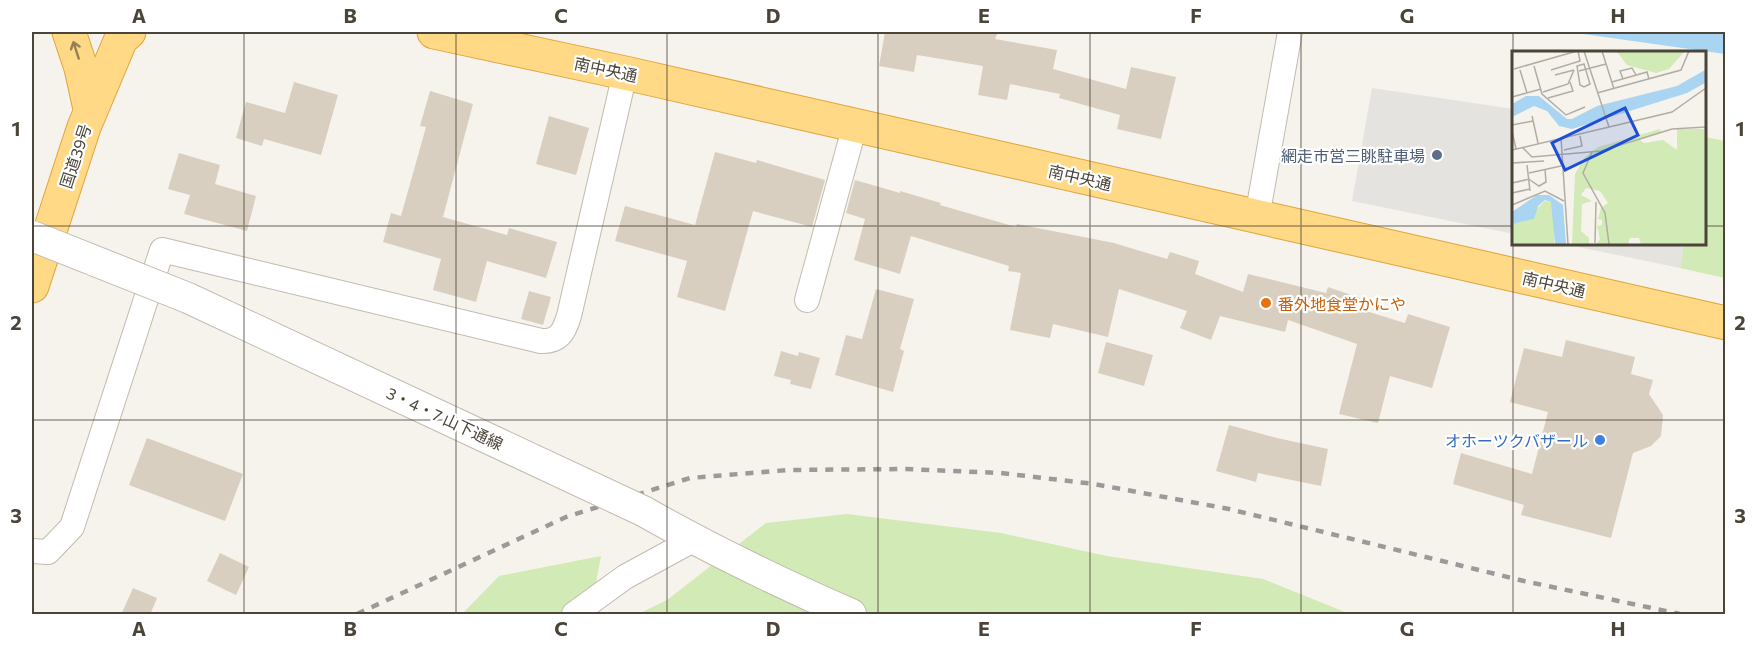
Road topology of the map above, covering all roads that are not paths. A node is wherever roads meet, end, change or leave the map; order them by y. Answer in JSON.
{"nodes":[{"id":1,"x":69,"y":32,"type":"edge"},
{"id":2,"x":129,"y":32,"type":"edge"},
{"id":3,"x":434,"y":32,"type":"edge"},
{"id":4,"x":1290,"y":32,"type":"edge"},
{"id":5,"x":625,"y":73,"type":"junction"},
{"id":6,"x":90,"y":109,"type":"junction"},
{"id":7,"x":855,"y":125,"type":"junction"},
{"id":8,"x":1257,"y":217,"type":"junction"},
{"id":9,"x":32,"y":237,"type":"edge"},
{"id":10,"x":32,"y":286,"type":"edge"},
{"id":11,"x":807,"y":300,"type":"dead end"},
{"id":12,"x":1725,"y":323,"type":"edge"},
{"id":13,"x":693,"y":540,"type":"junction"},
{"id":14,"x":32,"y":551,"type":"edge"},
{"id":15,"x":573,"y":615,"type":"edge"},
{"id":16,"x":851,"y":615,"type":"edge"}],
"edges":[{"from":6,"to":1,"type":"highway","one_way":true},
{"from":2,"to":6,"type":"highway","name":"国道39号"},
{"from":3,"to":5,"type":"highway","name":"南中央通"},
{"from":4,"to":8,"type":"street"},
{"from":5,"to":7,"type":"highway","name":"南中央通"},
{"from":5,"to":14,"type":"street"},
{"from":6,"to":10,"type":"highway","name":"国道39号"},
{"from":7,"to":8,"type":"highway","name":"南中央通"},
{"from":7,"to":11,"type":"street"},
{"from":8,"to":12,"type":"highway","name":"南中央通"},
{"from":9,"to":13,"type":"street","name":"3・4・7 山下通線","bridge":true},
{"from":13,"to":15,"type":"street"},
{"from":13,"to":16,"type":"street","name":"3・4・7 山下通線"}]}
